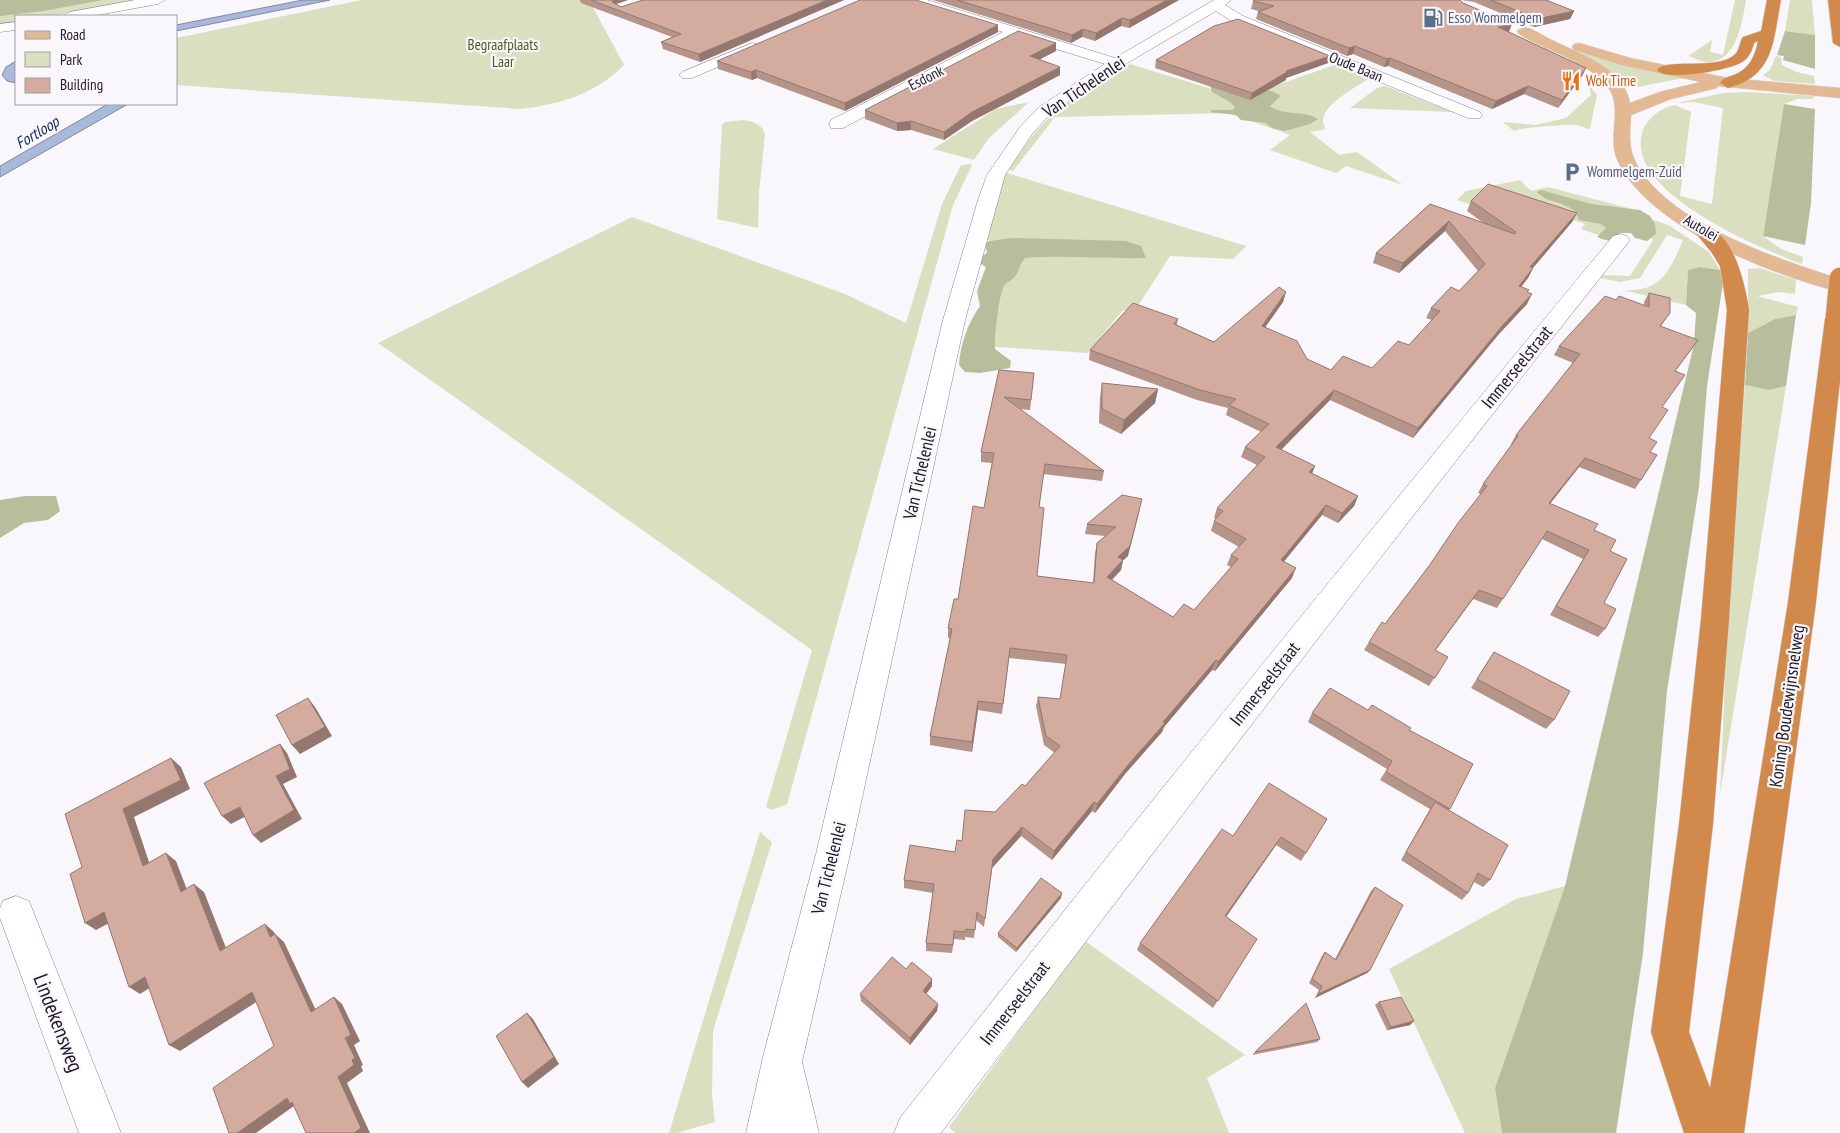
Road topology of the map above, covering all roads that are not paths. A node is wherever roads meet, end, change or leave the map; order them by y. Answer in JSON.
{"nodes":[{"id":1,"x":158,"y":0,"type":"edge"},
{"id":2,"x":913,"y":0,"type":"edge"},
{"id":3,"x":1774,"y":0,"type":"edge"},
{"id":4,"x":1835,"y":0,"type":"edge"},
{"id":5,"x":1220,"y":2,"type":"edge"},
{"id":6,"x":76,"y":15,"type":"edge"},
{"id":7,"x":1193,"y":18,"type":"junction"},
{"id":8,"x":1238,"y":19,"type":"junction"},
{"id":9,"x":15,"y":26,"type":"edge"},
{"id":10,"x":0,"y":28,"type":"edge"},
{"id":11,"x":1015,"y":32,"type":"junction"},
{"id":12,"x":1767,"y":34,"type":"junction"},
{"id":13,"x":770,"y":39,"type":"edge"},
{"id":14,"x":1840,"y":43,"type":"edge"},
{"id":15,"x":1117,"y":63,"type":"junction"},
{"id":16,"x":1665,"y":70,"type":"junction"},
{"id":17,"x":687,"y":75,"type":"dead end"},
{"id":18,"x":1728,"y":83,"type":"junction"},
{"id":19,"x":1840,"y":93,"type":"edge"},
{"id":20,"x":1622,"y":113,"type":"junction"},
{"id":21,"x":1474,"y":115,"type":"dead end"},
{"id":22,"x":837,"y":124,"type":"dead end"},
{"id":23,"x":1704,"y":231,"type":"junction"},
{"id":24,"x":1620,"y":240,"type":"dead end"},
{"id":25,"x":1840,"y":278,"type":"edge"},
{"id":26,"x":1840,"y":286,"type":"edge"},
{"id":27,"x":16,"y":913,"type":"dead end"},
{"id":28,"x":782,"y":1057,"type":"junction"},
{"id":29,"x":100,"y":1133,"type":"edge"},
{"id":30,"x":767,"y":1133,"type":"edge"},
{"id":31,"x":798,"y":1133,"type":"edge"},
{"id":32,"x":915,"y":1133,"type":"edge"},
{"id":33,"x":1705,"y":1133,"type":"edge"},
{"id":34,"x":1723,"y":1133,"type":"edge"}],
"edges":[{"from":1,"to":6,"type":"street"},
{"from":2,"to":11,"type":"street"},
{"from":3,"to":12,"type":"highway"},
{"from":4,"to":14,"type":"highway"},
{"from":5,"to":7,"type":"street","name":"Van Tichelenlei"},
{"from":5,"to":8,"type":"street","name":"Oude Baan"},
{"from":7,"to":8,"type":"street","name":"Oude Baan"},
{"from":7,"to":15,"type":"street","name":"Van Tichelenlei"},
{"from":8,"to":21,"type":"street","name":"Oude Baan"},
{"from":9,"to":10,"type":"street"},
{"from":11,"to":15,"type":"street"},
{"from":11,"to":22,"type":"street","name":"Esdonk"},
{"from":12,"to":16,"type":"highway"},
{"from":12,"to":18,"type":"highway"},
{"from":13,"to":17,"type":"street"},
{"from":15,"to":28,"type":"street","name":"Van Tichelenlei"},
{"from":16,"to":18,"type":"main road","name":"Autolei"},
{"from":16,"to":20,"type":"main road","name":"Autolei"},
{"from":18,"to":19,"type":"main road","name":"Autolei"},
{"from":18,"to":20,"type":"main road","name":"Autolei"},
{"from":20,"to":23,"type":"main road","name":"Autolei"},
{"from":23,"to":26,"type":"main road","name":"Autolei"},
{"from":23,"to":33,"type":"highway"},
{"from":24,"to":32,"type":"street","name":"Immerseelstraat"},
{"from":25,"to":34,"type":"highway","name":"Koning Boudewijnsnelweg","bridge":true},
{"from":27,"to":29,"type":"street","name":"Lindekensweg"},
{"from":28,"to":30,"type":"street","name":"Van Tichelenlei"},
{"from":28,"to":31,"type":"street","name":"Van Tichelenlei"}]}
